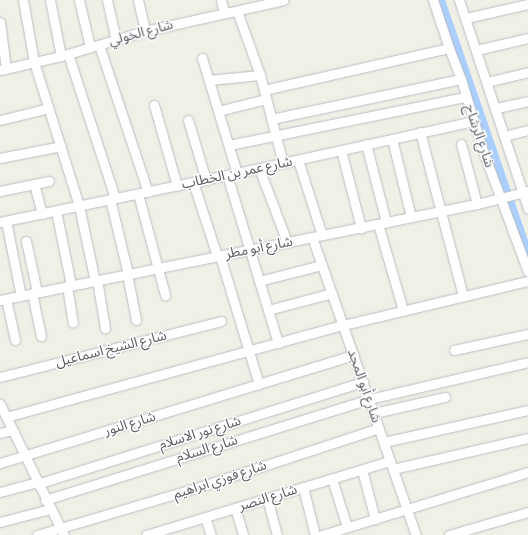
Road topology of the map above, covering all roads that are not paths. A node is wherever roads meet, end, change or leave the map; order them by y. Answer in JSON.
{"nodes":[{"id":1,"x":23,"y":0,"type":"edge"},
{"id":2,"x":50,"y":0,"type":"edge"},
{"id":3,"x":79,"y":0,"type":"edge"},
{"id":4,"x":107,"y":0,"type":"edge"},
{"id":5,"x":138,"y":0,"type":"edge"},
{"id":6,"x":222,"y":0,"type":"edge"},
{"id":7,"x":284,"y":0,"type":"edge"},
{"id":8,"x":433,"y":0,"type":"edge"},
{"id":9,"x":459,"y":0,"type":"edge"},
{"id":10,"x":528,"y":4,"type":"edge"},
{"id":11,"x":236,"y":11,"type":"junction"},
{"id":12,"x":224,"y":13,"type":"junction"},
{"id":13,"x":466,"y":18,"type":"junction"},
{"id":14,"x":0,"y":22,"type":"edge"},
{"id":15,"x":145,"y":31,"type":"junction"},
{"id":16,"x":528,"y":38,"type":"edge"},
{"id":17,"x":116,"y":40,"type":"junction"},
{"id":18,"x":94,"y":46,"type":"junction"},
{"id":19,"x":449,"y":48,"type":"junction"},
{"id":20,"x":476,"y":50,"type":"junction"},
{"id":21,"x":64,"y":55,"type":"junction"},
{"id":22,"x":202,"y":58,"type":"dead end"},
{"id":23,"x":34,"y":62,"type":"junction"},
{"id":24,"x":3,"y":70,"type":"edge"},
{"id":25,"x":528,"y":72,"type":"edge"},
{"id":26,"x":260,"y":75,"type":"junction"},
{"id":27,"x":461,"y":79,"type":"junction"},
{"id":28,"x":209,"y":80,"type":"junction"},
{"id":29,"x":487,"y":82,"type":"junction"},
{"id":30,"x":265,"y":95,"type":"junction"},
{"id":31,"x":465,"y":97,"type":"junction"},
{"id":32,"x":528,"y":101,"type":"edge"},
{"id":33,"x":154,"y":105,"type":"dead end"},
{"id":34,"x":49,"y":108,"type":"junction"},
{"id":35,"x":496,"y":108,"type":"junction"},
{"id":36,"x":218,"y":111,"type":"junction"},
{"id":37,"x":272,"y":119,"type":"junction"},
{"id":38,"x":0,"y":120,"type":"edge"},
{"id":39,"x":188,"y":120,"type":"dead end"},
{"id":40,"x":473,"y":121,"type":"junction"},
{"id":41,"x":528,"y":130,"type":"edge"},
{"id":42,"x":420,"y":132,"type":"junction"},
{"id":43,"x":276,"y":136,"type":"junction"},
{"id":44,"x":504,"y":136,"type":"junction"},
{"id":45,"x":392,"y":139,"type":"junction"},
{"id":46,"x":366,"y":144,"type":"junction"},
{"id":47,"x":461,"y":144,"type":"dead end"},
{"id":48,"x":229,"y":145,"type":"junction"},
{"id":49,"x":61,"y":146,"type":"junction"},
{"id":50,"x":340,"y":150,"type":"junction"},
{"id":51,"x":0,"y":158,"type":"edge"},
{"id":52,"x":298,"y":160,"type":"junction"},
{"id":53,"x":283,"y":163,"type":"junction"},
{"id":54,"x":259,"y":168,"type":"junction"},
{"id":55,"x":237,"y":173,"type":"junction"},
{"id":56,"x":227,"y":175,"type":"junction"},
{"id":57,"x":206,"y":180,"type":"junction"},
{"id":58,"x":49,"y":181,"type":"dead end"},
{"id":59,"x":193,"y":182,"type":"junction"},
{"id":60,"x":34,"y":184,"type":"junction"},
{"id":61,"x":177,"y":186,"type":"junction"},
{"id":62,"x":0,"y":191,"type":"edge"},
{"id":63,"x":148,"y":192,"type":"junction"},
{"id":64,"x":522,"y":192,"type":"edge"},
{"id":65,"x":138,"y":194,"type":"junction"},
{"id":66,"x":503,"y":198,"type":"junction"},
{"id":67,"x":112,"y":199,"type":"junction"},
{"id":68,"x":477,"y":204,"type":"junction"},
{"id":69,"x":79,"y":206,"type":"junction"},
{"id":70,"x":528,"y":209,"type":"edge"},
{"id":71,"x":56,"y":210,"type":"junction"},
{"id":72,"x":441,"y":211,"type":"junction"},
{"id":73,"x":42,"y":214,"type":"junction"},
{"id":74,"x":411,"y":217,"type":"junction"},
{"id":75,"x":3,"y":222,"type":"edge"},
{"id":76,"x":382,"y":223,"type":"junction"},
{"id":77,"x":361,"y":228,"type":"junction"},
{"id":78,"x":322,"y":235,"type":"junction"},
{"id":79,"x":312,"y":237,"type":"junction"},
{"id":80,"x":26,"y":240,"type":"dead end"},
{"id":81,"x":287,"y":242,"type":"junction"},
{"id":82,"x":250,"y":250,"type":"junction"},
{"id":83,"x":219,"y":256,"type":"junction"},
{"id":84,"x":322,"y":264,"type":"junction"},
{"id":85,"x":158,"y":268,"type":"junction"},
{"id":86,"x":528,"y":272,"type":"edge"},
{"id":87,"x":127,"y":274,"type":"junction"},
{"id":88,"x":96,"y":280,"type":"junction"},
{"id":89,"x":259,"y":281,"type":"junction"},
{"id":90,"x":528,"y":281,"type":"edge"},
{"id":91,"x":69,"y":286,"type":"junction"},
{"id":92,"x":34,"y":293,"type":"junction"},
{"id":93,"x":332,"y":293,"type":"junction"},
{"id":94,"x":165,"y":295,"type":"dead end"},
{"id":95,"x":21,"y":296,"type":"junction"},
{"id":96,"x":463,"y":296,"type":"junction"},
{"id":97,"x":3,"y":299,"type":"edge"},
{"id":98,"x":268,"y":310,"type":"junction"},
{"id":99,"x":403,"y":310,"type":"junction"},
{"id":100,"x":136,"y":320,"type":"dead end"},
{"id":101,"x":221,"y":321,"type":"dead end"},
{"id":102,"x":74,"y":323,"type":"dead end"},
{"id":103,"x":343,"y":325,"type":"junction"},
{"id":104,"x":105,"y":328,"type":"dead end"},
{"id":105,"x":528,"y":334,"type":"edge"},
{"id":106,"x":40,"y":336,"type":"dead end"},
{"id":107,"x":15,"y":340,"type":"dead end"},
{"id":108,"x":278,"y":343,"type":"junction"},
{"id":109,"x":249,"y":350,"type":"junction"},
{"id":110,"x":454,"y":350,"type":"dead end"},
{"id":111,"x":354,"y":355,"type":"junction"},
{"id":112,"x":528,"y":362,"type":"edge"},
{"id":113,"x":0,"y":377,"type":"edge"},
{"id":114,"x":363,"y":382,"type":"junction"},
{"id":115,"x":259,"y":384,"type":"junction"},
{"id":116,"x":445,"y":397,"type":"dead end"},
{"id":117,"x":369,"y":399,"type":"junction"},
{"id":118,"x":0,"y":405,"type":"edge"},
{"id":119,"x":528,"y":410,"type":"edge"},
{"id":120,"x":374,"y":413,"type":"junction"},
{"id":121,"x":6,"y":417,"type":"junction"},
{"id":122,"x":379,"y":428,"type":"junction"},
{"id":123,"x":12,"y":430,"type":"junction"},
{"id":124,"x":0,"y":433,"type":"edge"},
{"id":125,"x":528,"y":438,"type":"edge"},
{"id":126,"x":384,"y":442,"type":"junction"},
{"id":127,"x":24,"y":456,"type":"junction"},
{"id":128,"x":0,"y":463,"type":"edge"},
{"id":129,"x":392,"y":465,"type":"junction"},
{"id":130,"x":362,"y":470,"type":"junction"},
{"id":131,"x":528,"y":472,"type":"edge"},
{"id":132,"x":332,"y":479,"type":"junction"},
{"id":133,"x":37,"y":483,"type":"junction"},
{"id":134,"x":303,"y":488,"type":"junction"},
{"id":135,"x":0,"y":492,"type":"edge"},
{"id":136,"x":267,"y":498,"type":"junction"},
{"id":137,"x":45,"y":500,"type":"junction"},
{"id":138,"x":235,"y":508,"type":"junction"},
{"id":139,"x":50,"y":509,"type":"junction"},
{"id":140,"x":407,"y":509,"type":"junction"},
{"id":141,"x":528,"y":512,"type":"edge"},
{"id":142,"x":206,"y":517,"type":"junction"},
{"id":143,"x":375,"y":519,"type":"junction"},
{"id":144,"x":0,"y":522,"type":"edge"},
{"id":145,"x":346,"y":527,"type":"junction"},
{"id":146,"x":174,"y":531,"type":"edge"},
{"id":147,"x":62,"y":532,"type":"edge"},
{"id":148,"x":37,"y":535,"type":"edge"},
{"id":149,"x":146,"y":535,"type":"edge"},
{"id":150,"x":212,"y":535,"type":"edge"},
{"id":151,"x":243,"y":535,"type":"edge"},
{"id":152,"x":276,"y":535,"type":"edge"},
{"id":153,"x":315,"y":535,"type":"edge"},
{"id":154,"x":322,"y":535,"type":"edge"},
{"id":155,"x":416,"y":535,"type":"edge"},
{"id":156,"x":449,"y":535,"type":"edge"}],
"edges":[{"from":1,"to":23,"type":"street"},
{"from":2,"to":21,"type":"street"},
{"from":3,"to":18,"type":"street"},
{"from":4,"to":17,"type":"street"},
{"from":5,"to":15,"type":"street"},
{"from":6,"to":12,"type":"street"},
{"from":7,"to":11,"type":"street","name":"شارع الخولي"},
{"from":8,"to":19,"type":"street","name":"شارع الرشاح"},
{"from":9,"to":13,"type":"street","name":"شارع الرشاح"},
{"from":10,"to":13,"type":"street"},
{"from":11,"to":12,"type":"street","name":"شارع الخولي"},
{"from":11,"to":26,"type":"street"},
{"from":12,"to":15,"type":"street","name":"شارع الخولي"},
{"from":13,"to":20,"type":"street","name":"شارع الرشاح"},
{"from":14,"to":24,"type":"street"},
{"from":15,"to":17,"type":"street","name":"شارع الخولي"},
{"from":16,"to":20,"type":"street"},
{"from":17,"to":18,"type":"street","name":"شارع الخولي"},
{"from":18,"to":21,"type":"street","name":"شارع الخولي"},
{"from":18,"to":63,"type":"street"},
{"from":19,"to":27,"type":"street","name":"شارع الرشاح"},
{"from":19,"to":30,"type":"street"},
{"from":20,"to":29,"type":"street","name":"شارع الرشاح"},
{"from":21,"to":23,"type":"street","name":"شارع الخولي"},
{"from":21,"to":67,"type":"street"},
{"from":22,"to":28,"type":"street"},
{"from":23,"to":24,"type":"street","name":"شارع الخولي"},
{"from":23,"to":34,"type":"street"},
{"from":25,"to":29,"type":"street"},
{"from":26,"to":28,"type":"street"},
{"from":26,"to":30,"type":"street"},
{"from":27,"to":31,"type":"street","name":"شارع الرشاح"},
{"from":27,"to":37,"type":"street"},
{"from":28,"to":36,"type":"street"},
{"from":29,"to":35,"type":"street","name":"شارع الرشاح"},
{"from":30,"to":36,"type":"street"},
{"from":30,"to":37,"type":"street"},
{"from":31,"to":40,"type":"street","name":"شارع الرشاح"},
{"from":31,"to":43,"type":"street"},
{"from":32,"to":35,"type":"street"},
{"from":33,"to":61,"type":"street"},
{"from":34,"to":38,"type":"street"},
{"from":34,"to":49,"type":"street"},
{"from":35,"to":44,"type":"street","name":"شارع الرشاح"},
{"from":36,"to":48,"type":"street"},
{"from":37,"to":43,"type":"street"},
{"from":39,"to":57,"type":"street"},
{"from":40,"to":42,"type":"street","name":"شارع عمر بن الخطاب"},
{"from":40,"to":66,"type":"street","name":"شارع الرشاح"},
{"from":41,"to":44,"type":"street"},
{"from":42,"to":45,"type":"street","name":"شارع عمر بن الخطاب"},
{"from":42,"to":72,"type":"street"},
{"from":43,"to":48,"type":"street"},
{"from":43,"to":53,"type":"street"},
{"from":44,"to":64,"type":"street","name":"شارع الرشاح"},
{"from":45,"to":46,"type":"street","name":"شارع عمر بن الخطاب"},
{"from":45,"to":74,"type":"street"},
{"from":46,"to":50,"type":"street","name":"شارع عمر بن الخطاب"},
{"from":46,"to":76,"type":"street"},
{"from":47,"to":68,"type":"street"},
{"from":48,"to":55,"type":"street"},
{"from":49,"to":51,"type":"street"},
{"from":49,"to":69,"type":"street"},
{"from":50,"to":52,"type":"street","name":"شارع عمر بن الخطاب"},
{"from":50,"to":77,"type":"street"},
{"from":52,"to":53,"type":"street","name":"شارع عمر بن الخطاب"},
{"from":52,"to":78,"type":"street"},
{"from":53,"to":54,"type":"street","name":"شارع عمر بن الخطاب"},
{"from":54,"to":55,"type":"street","name":"شارع عمر بن الخطاب"},
{"from":54,"to":81,"type":"street"},
{"from":55,"to":56,"type":"street","name":"شارع عمر بن الخطاب"},
{"from":56,"to":57,"type":"street","name":"شارع عمر بن الخطاب"},
{"from":56,"to":82,"type":"street"},
{"from":57,"to":59,"type":"street","name":"شارع عمر بن الخطاب"},
{"from":58,"to":60,"type":"street"},
{"from":59,"to":61,"type":"street","name":"شارع عمر بن الخطاب"},
{"from":59,"to":83,"type":"street"},
{"from":60,"to":62,"type":"street"},
{"from":60,"to":73,"type":"street"},
{"from":61,"to":63,"type":"street","name":"شارع عمر بن الخطاب"},
{"from":63,"to":65,"type":"street","name":"شارع عمر بن الخطاب"},
{"from":64,"to":66,"type":"street","name":"شارع أبو مطر"},
{"from":64,"to":70,"type":"street","name":"شارع الرشاح"},
{"from":65,"to":67,"type":"street","name":"شارع عمر بن الخطاب"},
{"from":65,"to":85,"type":"street"},
{"from":66,"to":68,"type":"street","name":"شارع أبو مطر"},
{"from":66,"to":86,"type":"street","name":"شارع الرشاح"},
{"from":67,"to":69,"type":"street","name":"شارع عمر بن الخطاب"},
{"from":67,"to":87,"type":"street"},
{"from":68,"to":72,"type":"street","name":"شارع أبو مطر"},
{"from":69,"to":71,"type":"street","name":"شارع عمر بن الخطاب"},
{"from":69,"to":88,"type":"street"},
{"from":71,"to":73,"type":"street","name":"شارع عمر بن الخطاب"},
{"from":71,"to":91,"type":"street"},
{"from":72,"to":74,"type":"street","name":"شارع أبو مطر"},
{"from":72,"to":96,"type":"street"},
{"from":73,"to":75,"type":"street","name":"شارع عمر بن الخطاب"},
{"from":74,"to":76,"type":"street","name":"شارع أبو مطر"},
{"from":75,"to":95,"type":"street"},
{"from":76,"to":77,"type":"street","name":"شارع أبو مطر"},
{"from":76,"to":99,"type":"street"},
{"from":77,"to":78,"type":"street","name":"شارع أبو مطر"},
{"from":78,"to":79,"type":"street","name":"شارع أبو مطر"},
{"from":79,"to":81,"type":"street","name":"شارع أبو مطر"},
{"from":79,"to":84,"type":"street","name":"شارع أبو المجد"},
{"from":80,"to":92,"type":"street"},
{"from":81,"to":82,"type":"street","name":"شارع أبو مطر"},
{"from":82,"to":83,"type":"street","name":"شارع أبو مطر"},
{"from":82,"to":89,"type":"street"},
{"from":83,"to":85,"type":"street","name":"شارع أبو مطر"},
{"from":83,"to":109,"type":"street"},
{"from":84,"to":89,"type":"street"},
{"from":84,"to":93,"type":"street","name":"شارع أبو المجد"},
{"from":85,"to":87,"type":"street","name":"شارع أبو مطر"},
{"from":85,"to":94,"type":"street"},
{"from":87,"to":88,"type":"street","name":"شارع أبو مطر"},
{"from":87,"to":100,"type":"street"},
{"from":88,"to":91,"type":"street","name":"شارع أبو مطر"},
{"from":88,"to":104,"type":"street"},
{"from":89,"to":98,"type":"street"},
{"from":90,"to":96,"type":"street"},
{"from":91,"to":92,"type":"street","name":"شارع أبو مطر"},
{"from":91,"to":102,"type":"street"},
{"from":92,"to":95,"type":"street","name":"شارع أبو مطر"},
{"from":92,"to":106,"type":"street"},
{"from":93,"to":98,"type":"street"},
{"from":93,"to":103,"type":"street","name":"شارع أبو المجد"},
{"from":95,"to":97,"type":"street","name":"شارع أبو مطر"},
{"from":96,"to":99,"type":"street"},
{"from":97,"to":107,"type":"street"},
{"from":98,"to":108,"type":"street"},
{"from":99,"to":103,"type":"street"},
{"from":101,"to":113,"type":"street","name":"شارع الشيخ اسماعيل"},
{"from":103,"to":108,"type":"street"},
{"from":103,"to":111,"type":"street","name":"شارع أبو المجد"},
{"from":105,"to":110,"type":"street"},
{"from":108,"to":109,"type":"street"},
{"from":109,"to":115,"type":"street"},
{"from":109,"to":121,"type":"street"},
{"from":111,"to":114,"type":"street","name":"شارع أبو المجد"},
{"from":111,"to":115,"type":"street","name":"شارع النور"},
{"from":112,"to":117,"type":"street","name":"شارع السلام"},
{"from":114,"to":117,"type":"street","name":"شارع أبو المجد"},
{"from":114,"to":133,"type":"street","name":"شارع نور الاسلام"},
{"from":115,"to":127,"type":"street","name":"شارع النور"},
{"from":116,"to":120,"type":"street"},
{"from":117,"to":120,"type":"street","name":"شارع أبو المجد"},
{"from":117,"to":137,"type":"street","name":"شارع السلام"},
{"from":118,"to":121,"type":"street"},
{"from":119,"to":126,"type":"street"},
{"from":120,"to":122,"type":"street","name":"شارع أبو المجد"},
{"from":121,"to":123,"type":"street"},
{"from":122,"to":126,"type":"street","name":"شارع أبو المجد"},
{"from":122,"to":147,"type":"street","name":"شارع فوزي ابراهيم"},
{"from":123,"to":124,"type":"street"},
{"from":123,"to":127,"type":"street"},
{"from":125,"to":129,"type":"street","name":"شارع النصر"},
{"from":126,"to":129,"type":"street","name":"شارع أبو المجد"},
{"from":127,"to":128,"type":"street","name":"شارع النور"},
{"from":127,"to":133,"type":"street"},
{"from":129,"to":130,"type":"street","name":"شارع النصر"},
{"from":129,"to":140,"type":"street","name":"شارع أبو المجد"},
{"from":130,"to":132,"type":"street","name":"شارع النصر"},
{"from":130,"to":143,"type":"street"},
{"from":131,"to":140,"type":"street"},
{"from":132,"to":134,"type":"street","name":"شارع النصر"},
{"from":132,"to":145,"type":"street"},
{"from":133,"to":135,"type":"street","name":"شارع نور الاسلام"},
{"from":133,"to":137,"type":"street"},
{"from":134,"to":136,"type":"street","name":"شارع النصر"},
{"from":134,"to":153,"type":"street"},
{"from":136,"to":138,"type":"street","name":"شارع النصر"},
{"from":136,"to":152,"type":"street"},
{"from":137,"to":139,"type":"street"},
{"from":138,"to":142,"type":"street","name":"شارع النصر"},
{"from":138,"to":151,"type":"street"},
{"from":139,"to":144,"type":"street"},
{"from":139,"to":147,"type":"street"},
{"from":140,"to":143,"type":"street"},
{"from":140,"to":155,"type":"street","name":"شارع أبو المجد"},
{"from":141,"to":156,"type":"street"},
{"from":142,"to":146,"type":"street","name":"شارع النصر"},
{"from":142,"to":150,"type":"street"},
{"from":143,"to":145,"type":"street"},
{"from":145,"to":154,"type":"street"},
{"from":146,"to":149,"type":"street","name":"شارع النصر"},
{"from":147,"to":148,"type":"street","name":"شارع فوزي ابراهيم"}]}
